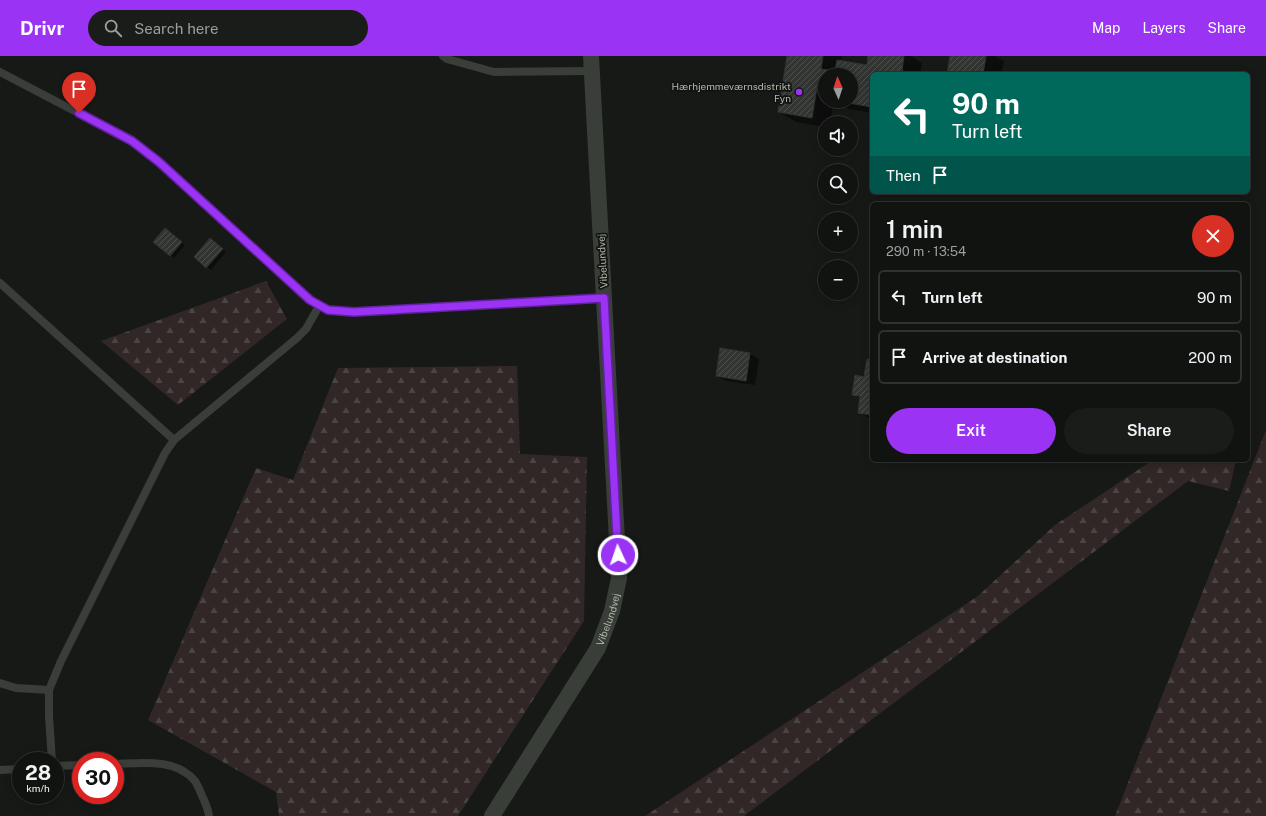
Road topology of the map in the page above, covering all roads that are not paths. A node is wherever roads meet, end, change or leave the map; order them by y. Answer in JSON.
{"nodes":[{"id":1,"x":443,"y":56,"type":"edge"},
{"id":2,"x":591,"y":64,"type":"edge"},
{"id":3,"x":0,"y":72,"type":"edge"},
{"id":4,"x":0,"y":283,"type":"edge"},
{"id":5,"x":604,"y":298,"type":"junction"},
{"id":6,"x":319,"y":306,"type":"junction"},
{"id":7,"x":174,"y":440,"type":"junction"},
{"id":8,"x":0,"y":683,"type":"edge"},
{"id":9,"x":49,"y":690,"type":"junction"},
{"id":10,"x":51,"y":752,"type":"edge"},
{"id":11,"x":124,"y":763,"type":"edge"},
{"id":12,"x":12,"y":769,"type":"edge"},
{"id":13,"x":0,"y":770,"type":"edge"},
{"id":14,"x":209,"y":816,"type":"edge"},
{"id":15,"x":492,"y":816,"type":"edge"}],
"edges":[{"from":1,"to":2,"type":"lane"},
{"from":2,"to":5,"type":"street","name":"Vibelundvej"},
{"from":3,"to":6,"type":"lane"},
{"from":4,"to":7,"type":"lane"},
{"from":5,"to":6,"type":"lane"},
{"from":5,"to":15,"type":"street","name":"Vibelundvej"},
{"from":6,"to":7,"type":"lane"},
{"from":7,"to":9,"type":"lane"},
{"from":8,"to":9,"type":"lane"},
{"from":9,"to":10,"type":"lane"},
{"from":11,"to":14,"type":"lane"},
{"from":12,"to":13,"type":"lane"}]}
